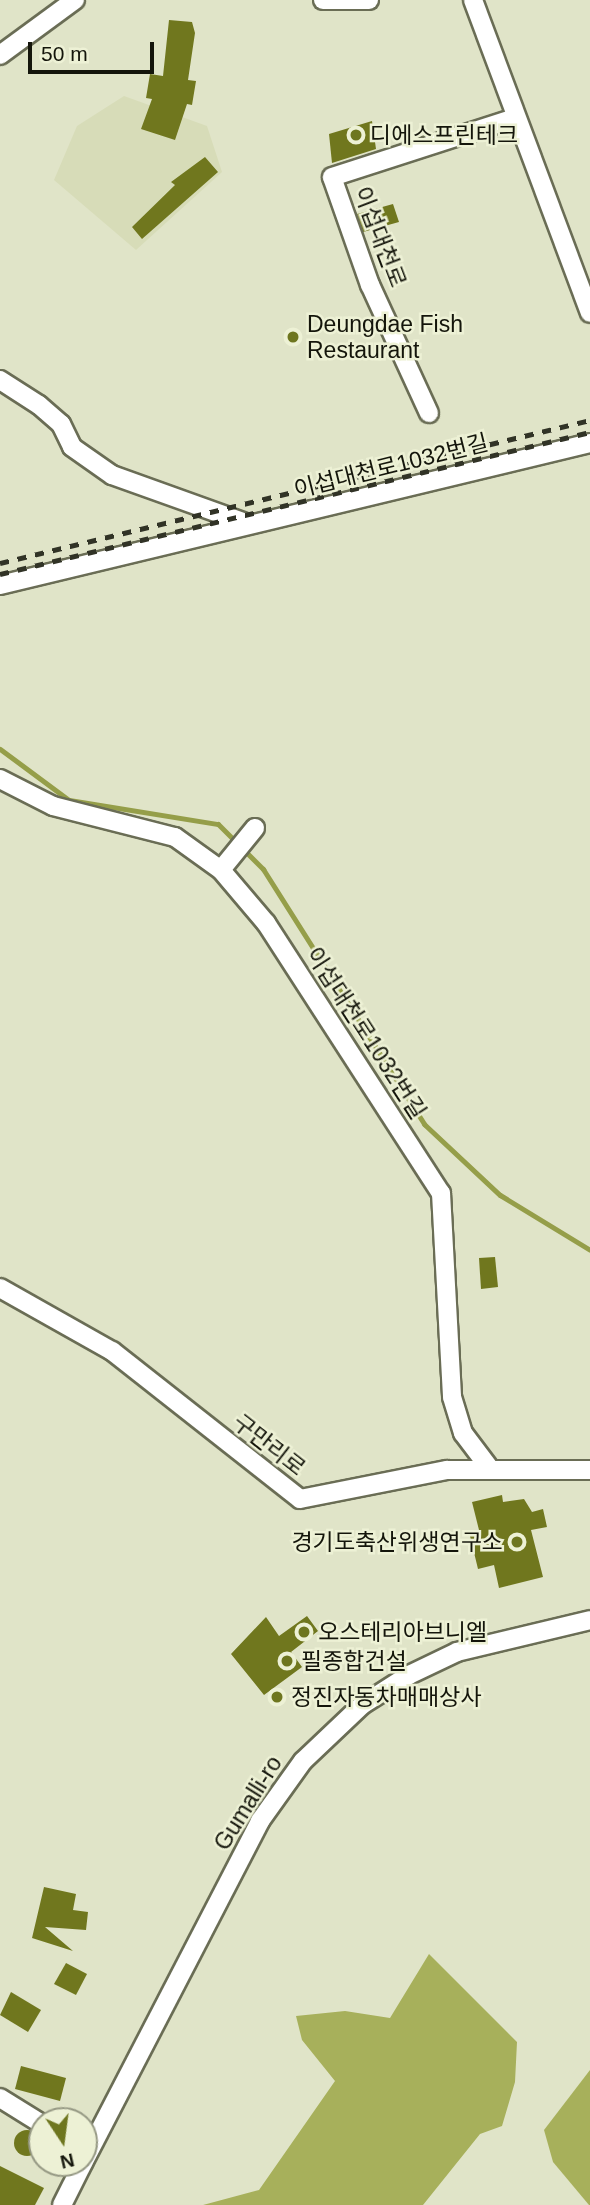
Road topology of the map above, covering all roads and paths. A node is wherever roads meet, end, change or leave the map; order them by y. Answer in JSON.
{"nodes":[{"id":1,"x":75,"y":0,"type":"edge"},
{"id":2,"x":323,"y":0,"type":"edge"},
{"id":3,"x":369,"y":0,"type":"edge"},
{"id":4,"x":473,"y":0,"type":"edge"},
{"id":5,"x":0,"y":55,"type":"edge"},
{"id":6,"x":515,"y":118,"type":"junction"},
{"id":7,"x":590,"y":313,"type":"edge"},
{"id":8,"x":0,"y":380,"type":"edge"},
{"id":9,"x":429,"y":413,"type":"dead end"},
{"id":10,"x":590,"y":443,"type":"edge"},
{"id":11,"x":243,"y":522,"type":"dead end"},
{"id":12,"x":0,"y":585,"type":"edge"},
{"id":13,"x":0,"y":779,"type":"edge"},
{"id":14,"x":255,"y":828,"type":"dead end"},
{"id":15,"x":224,"y":866,"type":"dead end"},
{"id":16,"x":0,"y":1288,"type":"edge"},
{"id":17,"x":488,"y":1466,"type":"junction"},
{"id":18,"x":590,"y":1469,"type":"edge"},
{"id":19,"x":590,"y":1619,"type":"edge"},
{"id":20,"x":0,"y":2098,"type":"edge"},
{"id":21,"x":28,"y":2115,"type":"edge"},
{"id":22,"x":98,"y":2131,"type":"edge"},
{"id":23,"x":75,"y":2177,"type":"edge"},
{"id":24,"x":62,"y":2205,"type":"edge"}],
"edges":[{"from":1,"to":5,"type":"street"},
{"from":2,"to":3,"type":"street"},
{"from":4,"to":6,"type":"street"},
{"from":6,"to":7,"type":"street"},
{"from":6,"to":9,"type":"street","name":"이섭대천로"},
{"from":8,"to":11,"type":"street"},
{"from":10,"to":12,"type":"street","name":"이섭대천로1032번길"},
{"from":13,"to":17,"type":"street","name":"이섭대천로1032번길"},
{"from":14,"to":15,"type":"street"},
{"from":16,"to":17,"type":"street","name":"구만리로"},
{"from":17,"to":18,"type":"street","name":"구만리로"},
{"from":19,"to":22,"type":"street","name":"Gumalli-ro"},
{"from":20,"to":21,"type":"street"},
{"from":23,"to":24,"type":"street","name":"Gumalli-ro"}]}
